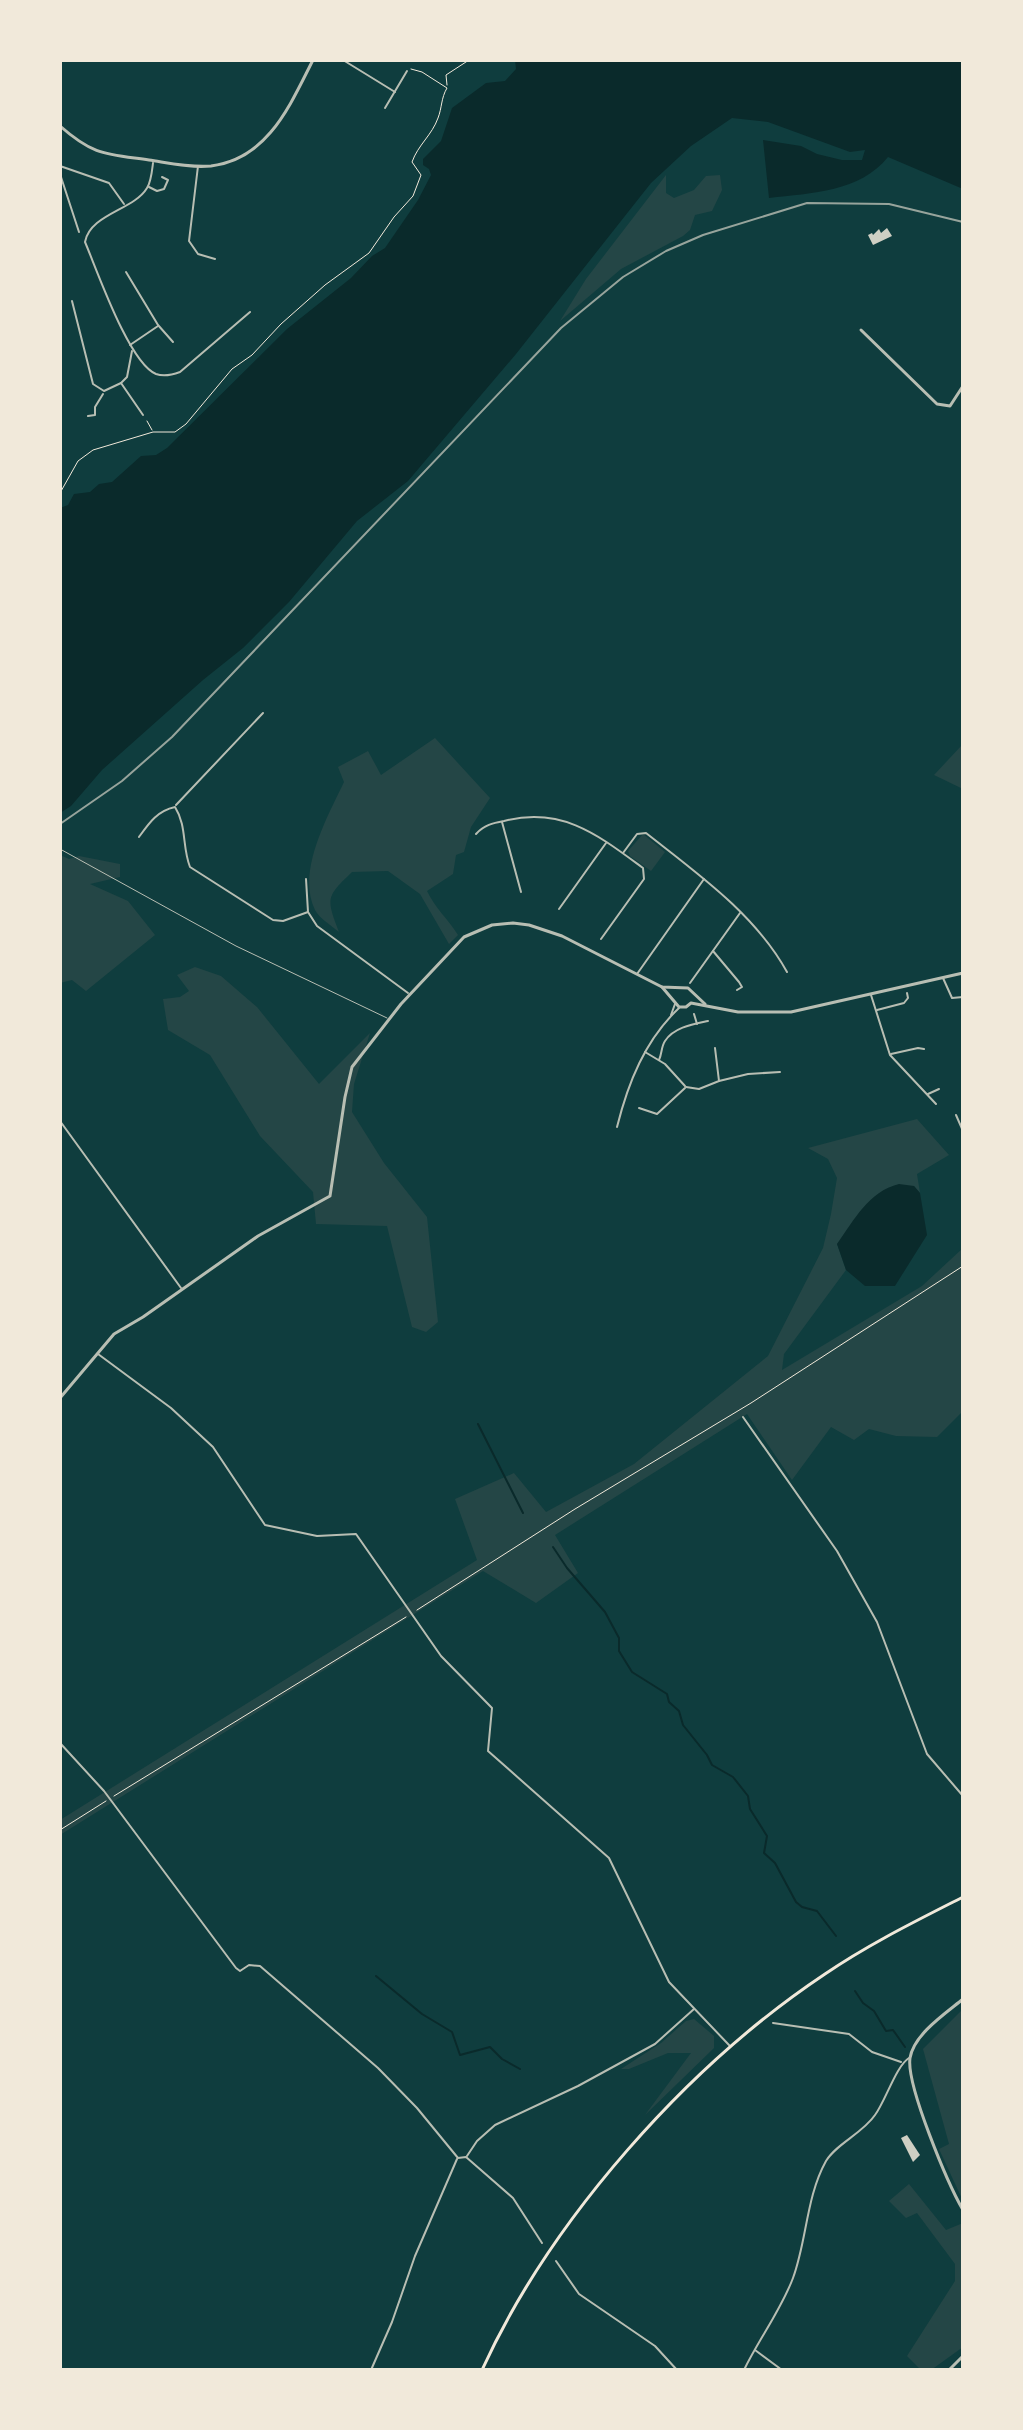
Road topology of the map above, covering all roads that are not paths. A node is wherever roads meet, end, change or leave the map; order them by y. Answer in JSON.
{"nodes":[{"id":1,"x":313,"y":60,"type":"edge"},
{"id":2,"x":343,"y":60,"type":"edge"},
{"id":3,"x":407,"y":71,"type":"road end"},
{"id":4,"x":395,"y":92,"type":"junction"},
{"id":5,"x":385,"y":108,"type":"dead end"},
{"id":6,"x":60,"y":126,"type":"edge"},
{"id":7,"x":154,"y":161,"type":"junction"},
{"id":8,"x":60,"y":166,"type":"edge"},
{"id":9,"x":198,"y":166,"type":"junction"},
{"id":10,"x":60,"y":174,"type":"edge"},
{"id":11,"x":162,"y":177,"type":"dead end"},
{"id":12,"x":148,"y":187,"type":"junction"},
{"id":13,"x":125,"y":205,"type":"junction"},
{"id":14,"x":79,"y":232,"type":"dead end"},
{"id":15,"x":215,"y":259,"type":"dead end"},
{"id":16,"x":126,"y":272,"type":"dead end"},
{"id":17,"x":72,"y":301,"type":"dead end"},
{"id":18,"x":250,"y":312,"type":"dead end"},
{"id":19,"x":158,"y":325,"type":"junction"},
{"id":20,"x":861,"y":330,"type":"dead end"},
{"id":21,"x":173,"y":342,"type":"dead end"},
{"id":22,"x":129,"y":345,"type":"junction"},
{"id":23,"x":132,"y":350,"type":"junction"},
{"id":24,"x":121,"y":383,"type":"junction"},
{"id":25,"x":963,"y":386,"type":"edge"},
{"id":26,"x":60,"y":389,"type":"edge"},
{"id":27,"x":104,"y":391,"type":"junction"},
{"id":28,"x":60,"y":405,"type":"edge"},
{"id":29,"x":143,"y":415,"type":"road end"},
{"id":30,"x":88,"y":416,"type":"dead end"},
{"id":31,"x":263,"y":713,"type":"dead end"},
{"id":32,"x":175,"y":807,"type":"junction"},
{"id":33,"x":501,"y":821,"type":"junction"},
{"id":34,"x":476,"y":834,"type":"dead end"},
{"id":35,"x":139,"y":837,"type":"dead end"},
{"id":36,"x":606,"y":842,"type":"junction"},
{"id":37,"x":60,"y":849,"type":"edge"},
{"id":38,"x":623,"y":853,"type":"junction"},
{"id":39,"x":306,"y":879,"type":"dead end"},
{"id":40,"x":704,"y":879,"type":"junction"},
{"id":41,"x":521,"y":892,"type":"dead end"},
{"id":42,"x":559,"y":909,"type":"dead end"},
{"id":43,"x":308,"y":912,"type":"junction"},
{"id":44,"x":740,"y":912,"type":"junction"},
{"id":45,"x":601,"y":939,"type":"dead end"},
{"id":46,"x":713,"y":950,"type":"junction"},
{"id":47,"x":787,"y":972,"type":"dead end"},
{"id":48,"x":963,"y":973,"type":"edge"},
{"id":49,"x":636,"y":975,"type":"junction"},
{"id":50,"x":943,"y":977,"type":"junction"},
{"id":51,"x":690,"y":983,"type":"dead end"},
{"id":52,"x":662,"y":987,"type":"junction"},
{"id":53,"x":676,"y":990,"type":"junction"},
{"id":54,"x":737,"y":990,"type":"dead end"},
{"id":55,"x":907,"y":993,"type":"dead end"},
{"id":56,"x":871,"y":994,"type":"junction"},
{"id":57,"x":410,"y":995,"type":"junction"},
{"id":58,"x":693,"y":996,"type":"junction"},
{"id":59,"x":963,"y":997,"type":"edge"},
{"id":60,"x":673,"y":998,"type":"junction"},
{"id":61,"x":691,"y":1003,"type":"junction"},
{"id":62,"x":705,"y":1004,"type":"junction"},
{"id":63,"x":677,"y":1005,"type":"junction"},
{"id":64,"x":876,"y":1011,"type":"junction"},
{"id":65,"x":694,"y":1014,"type":"dead end"},
{"id":66,"x":389,"y":1019,"type":"junction"},
{"id":67,"x":708,"y":1021,"type":"dead end"},
{"id":68,"x":697,"y":1024,"type":"junction"},
{"id":69,"x":715,"y":1048,"type":"dead end"},
{"id":70,"x":924,"y":1049,"type":"dead end"},
{"id":71,"x":645,"y":1052,"type":"junction"},
{"id":72,"x":890,"y":1055,"type":"junction"},
{"id":73,"x":659,"y":1060,"type":"junction"},
{"id":74,"x":780,"y":1072,"type":"dead end"},
{"id":75,"x":719,"y":1081,"type":"junction"},
{"id":76,"x":685,"y":1085,"type":"junction"},
{"id":77,"x":939,"y":1089,"type":"dead end"},
{"id":78,"x":927,"y":1094,"type":"junction"},
{"id":79,"x":936,"y":1104,"type":"dead end"},
{"id":80,"x":639,"y":1108,"type":"dead end"},
{"id":81,"x":956,"y":1115,"type":"dead end"},
{"id":82,"x":60,"y":1121,"type":"edge"},
{"id":83,"x":617,"y":1127,"type":"dead end"},
{"id":84,"x":963,"y":1131,"type":"edge"},
{"id":85,"x":181,"y":1289,"type":"junction"},
{"id":86,"x":98,"y":1354,"type":"junction"},
{"id":87,"x":60,"y":1398,"type":"edge"},
{"id":88,"x":743,"y":1417,"type":"dead end"},
{"id":89,"x":60,"y":1743,"type":"edge"},
{"id":90,"x":963,"y":1796,"type":"edge"},
{"id":91,"x":963,"y":1897,"type":"edge"},
{"id":92,"x":963,"y":1999,"type":"edge"},
{"id":93,"x":695,"y":2009,"type":"junction"},
{"id":94,"x":773,"y":2023,"type":"dead end"},
{"id":95,"x":730,"y":2046,"type":"junction"},
{"id":96,"x":910,"y":2058,"type":"junction"},
{"id":97,"x":903,"y":2062,"type":"junction"},
{"id":98,"x":466,"y":2157,"type":"junction"},
{"id":99,"x":458,"y":2158,"type":"junction"},
{"id":100,"x":963,"y":2210,"type":"edge"},
{"id":101,"x":542,"y":2243,"type":"dead end"},
{"id":102,"x":556,"y":2261,"type":"dead end"},
{"id":103,"x":754,"y":2349,"type":"junction"},
{"id":104,"x":963,"y":2356,"type":"edge"},
{"id":105,"x":371,"y":2370,"type":"edge"},
{"id":106,"x":482,"y":2370,"type":"edge"},
{"id":107,"x":677,"y":2370,"type":"edge"},
{"id":108,"x":744,"y":2370,"type":"edge"},
{"id":109,"x":782,"y":2370,"type":"edge"},
{"id":110,"x":949,"y":2370,"type":"edge"}],
"edges":[{"from":1,"to":9,"type":"street"},
{"from":2,"to":4,"type":"street"},
{"from":3,"to":4,"type":"street"},
{"from":4,"to":5,"type":"street"},
{"from":6,"to":7,"type":"street"},
{"from":7,"to":9,"type":"street"},
{"from":7,"to":12,"type":"street"},
{"from":8,"to":13,"type":"street"},
{"from":9,"to":15,"type":"street"},
{"from":10,"to":14,"type":"street"},
{"from":11,"to":12,"type":"street"},
{"from":12,"to":13,"type":"street"},
{"from":13,"to":22,"type":"street"},
{"from":16,"to":19,"type":"street"},
{"from":17,"to":27,"type":"street"},
{"from":18,"to":23,"type":"street"},
{"from":19,"to":21,"type":"street"},
{"from":19,"to":22,"type":"street"},
{"from":20,"to":25,"type":"street"},
{"from":22,"to":23,"type":"street"},
{"from":23,"to":24,"type":"street"},
{"from":24,"to":27,"type":"street"},
{"from":24,"to":29,"type":"street"},
{"from":26,"to":28,"type":"street"},
{"from":27,"to":30,"type":"street"},
{"from":31,"to":32,"type":"street"},
{"from":32,"to":35,"type":"street"},
{"from":32,"to":43,"type":"street"},
{"from":33,"to":34,"type":"street"},
{"from":33,"to":36,"type":"street"},
{"from":33,"to":41,"type":"street"},
{"from":36,"to":38,"type":"street"},
{"from":36,"to":42,"type":"street"},
{"from":37,"to":66,"type":"lane"},
{"from":38,"to":40,"type":"street"},
{"from":38,"to":45,"type":"street"},
{"from":39,"to":43,"type":"street"},
{"from":40,"to":44,"type":"street"},
{"from":40,"to":49,"type":"street"},
{"from":43,"to":57,"type":"street"},
{"from":44,"to":46,"type":"street"},
{"from":44,"to":47,"type":"street"},
{"from":46,"to":51,"type":"street"},
{"from":46,"to":54,"type":"street"},
{"from":48,"to":50,"type":"street"},
{"from":49,"to":52,"type":"street"},
{"from":49,"to":57,"type":"street"},
{"from":50,"to":56,"type":"street"},
{"from":50,"to":59,"type":"street"},
{"from":52,"to":53,"type":"street"},
{"from":52,"to":60,"type":"street"},
{"from":53,"to":58,"type":"street"},
{"from":53,"to":60,"type":"street"},
{"from":55,"to":64,"type":"street"},
{"from":56,"to":62,"type":"street"},
{"from":56,"to":64,"type":"street"},
{"from":57,"to":66,"type":"street"},
{"from":58,"to":61,"type":"street"},
{"from":58,"to":62,"type":"street"},
{"from":60,"to":63,"type":"street"},
{"from":61,"to":62,"type":"street"},
{"from":61,"to":63,"type":"street"},
{"from":63,"to":71,"type":"street"},
{"from":64,"to":72,"type":"street"},
{"from":65,"to":68,"type":"street"},
{"from":66,"to":85,"type":"street"},
{"from":67,"to":68,"type":"street"},
{"from":68,"to":73,"type":"street"},
{"from":69,"to":75,"type":"street"},
{"from":70,"to":72,"type":"street"},
{"from":71,"to":73,"type":"street"},
{"from":71,"to":83,"type":"street"},
{"from":72,"to":78,"type":"street"},
{"from":73,"to":76,"type":"street"},
{"from":74,"to":75,"type":"street"},
{"from":75,"to":76,"type":"street"},
{"from":76,"to":80,"type":"street"},
{"from":77,"to":78,"type":"street"},
{"from":78,"to":79,"type":"street"},
{"from":81,"to":84,"type":"street"},
{"from":82,"to":85,"type":"street"},
{"from":85,"to":86,"type":"street"},
{"from":86,"to":87,"type":"street"},
{"from":86,"to":93,"type":"street"},
{"from":88,"to":90,"type":"street"},
{"from":89,"to":99,"type":"street"},
{"from":91,"to":95,"type":"main road"},
{"from":92,"to":96,"type":"street"},
{"from":93,"to":95,"type":"street"},
{"from":93,"to":98,"type":"street"},
{"from":94,"to":97,"type":"street"},
{"from":95,"to":106,"type":"main road"},
{"from":96,"to":97,"type":"street"},
{"from":96,"to":100,"type":"street"},
{"from":97,"to":103,"type":"street"},
{"from":98,"to":99,"type":"street"},
{"from":98,"to":101,"type":"street"},
{"from":99,"to":105,"type":"street"},
{"from":102,"to":107,"type":"street"},
{"from":103,"to":108,"type":"street"},
{"from":103,"to":109,"type":"street"},
{"from":104,"to":110,"type":"street"}]}
